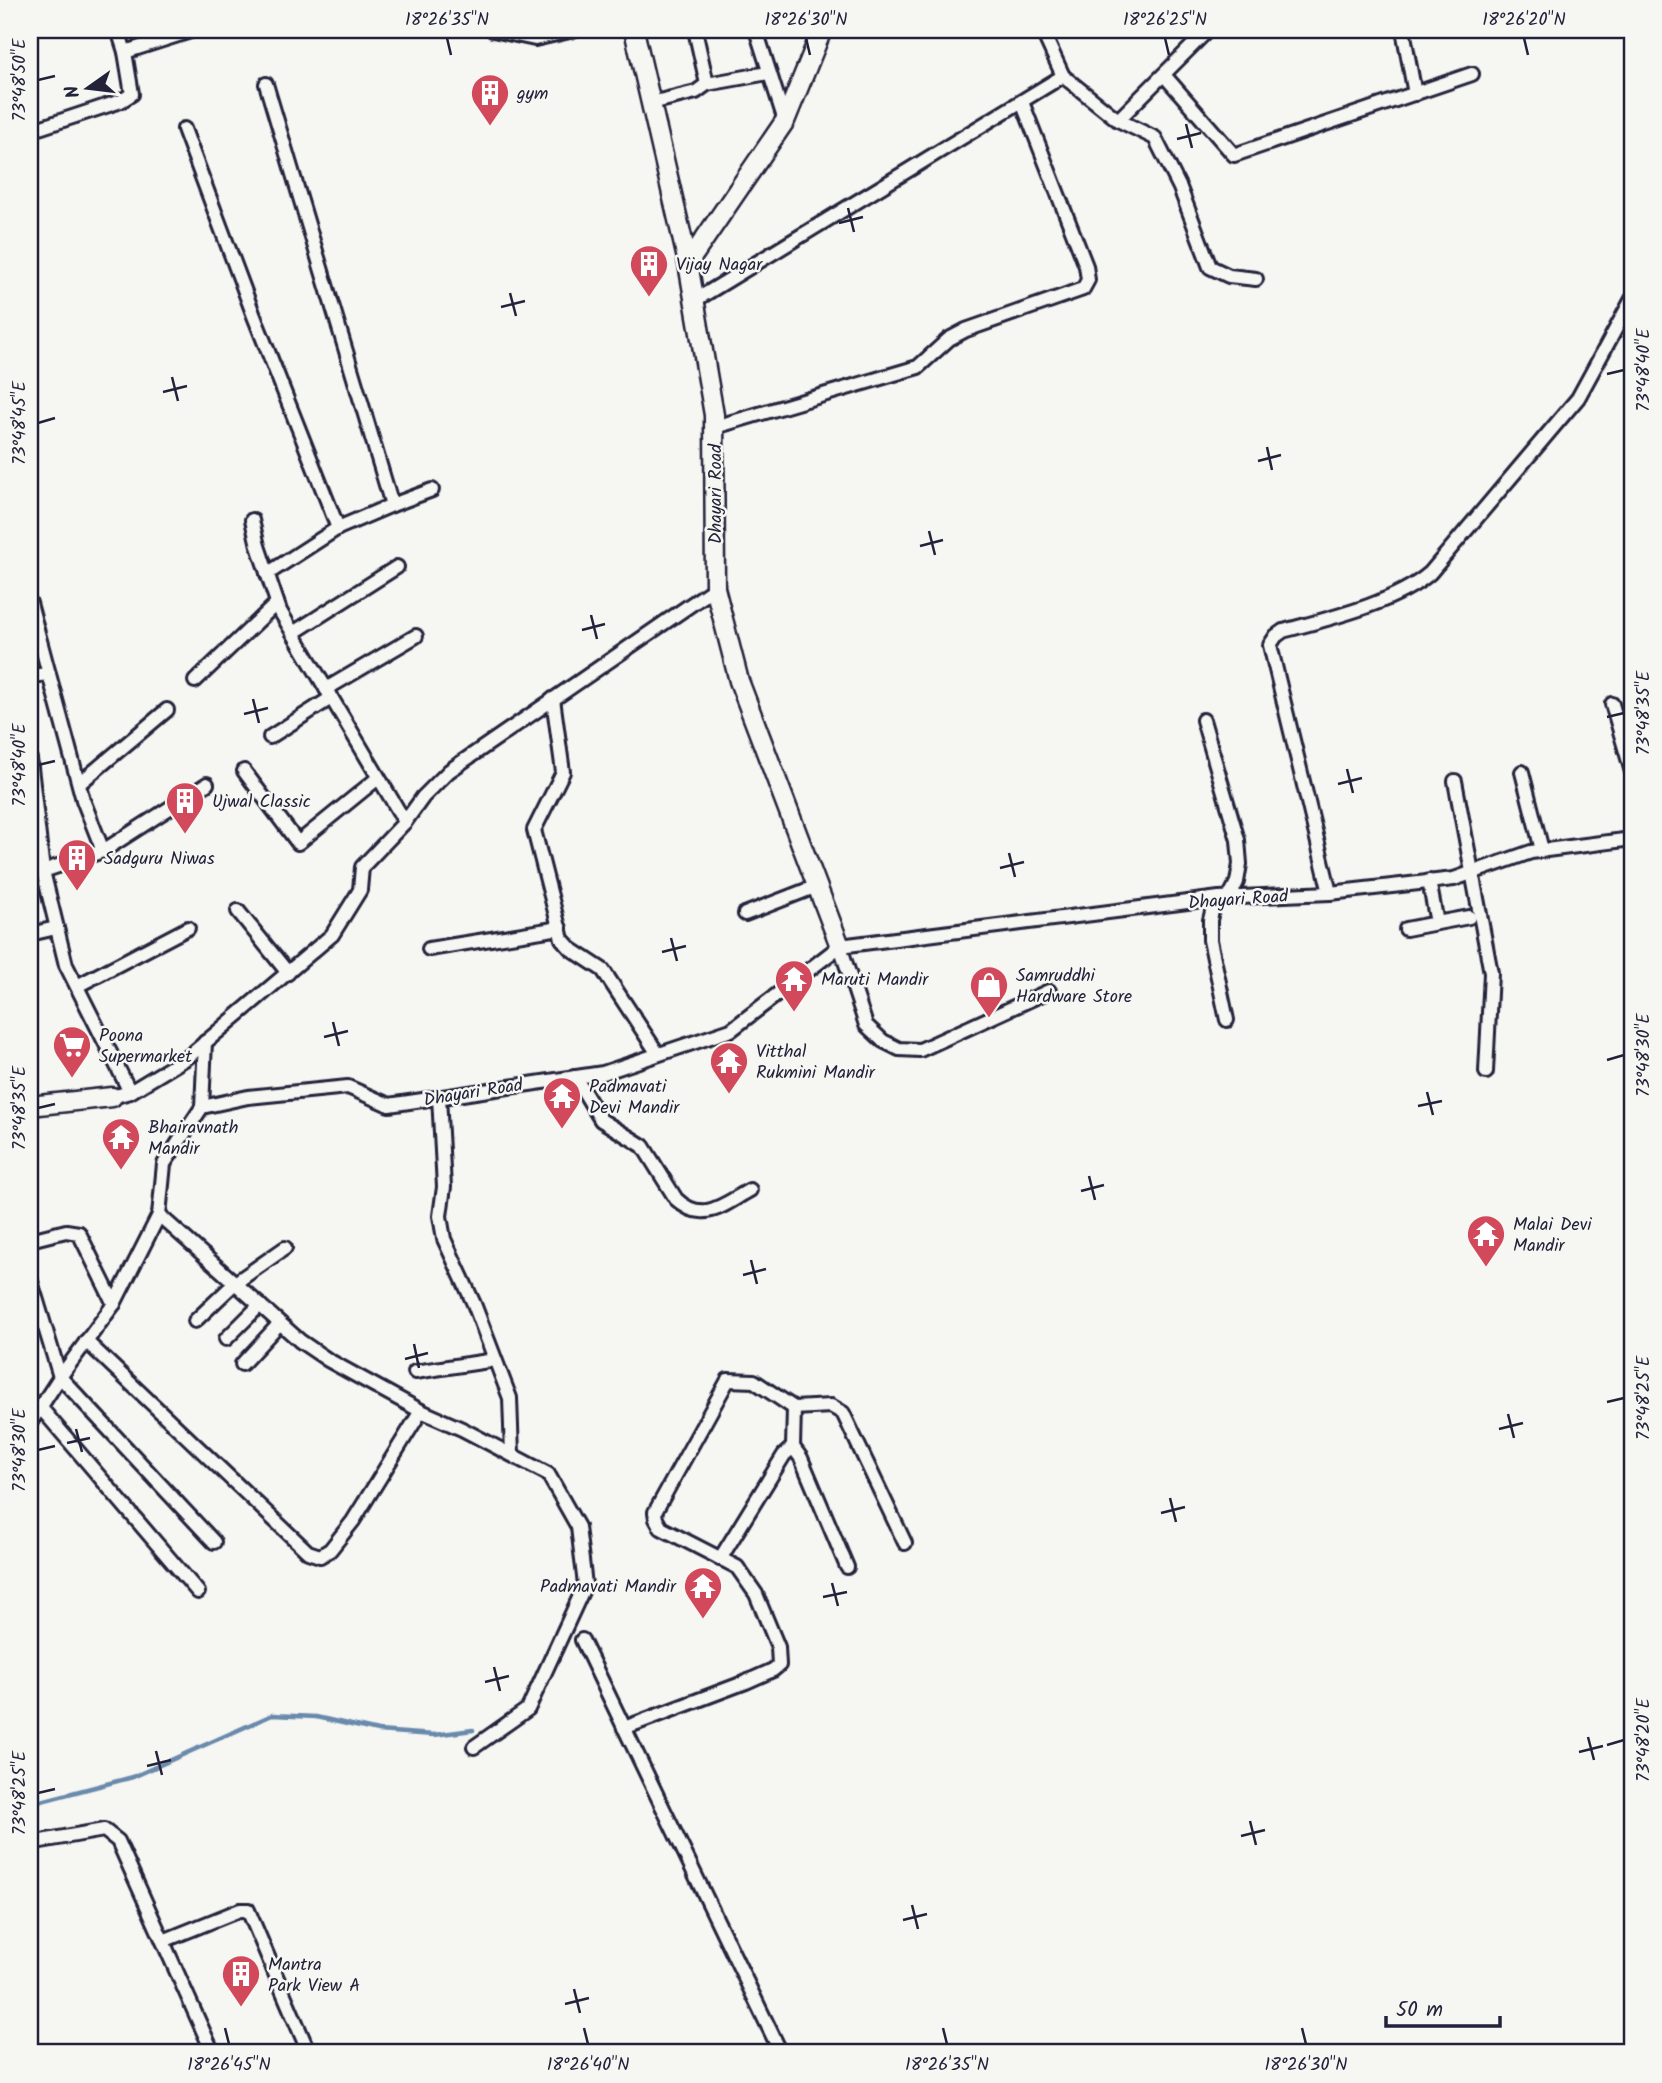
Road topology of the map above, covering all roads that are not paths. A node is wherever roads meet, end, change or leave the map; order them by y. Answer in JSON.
{"nodes":[{"id":1,"x":118,"y":30,"type":"edge"},
{"id":2,"x":194,"y":30,"type":"edge"},
{"id":3,"x":493,"y":30,"type":"edge"},
{"id":4,"x":574,"y":30,"type":"edge"},
{"id":5,"x":634,"y":30,"type":"edge"},
{"id":6,"x":695,"y":30,"type":"edge"},
{"id":7,"x":756,"y":30,"type":"edge"},
{"id":8,"x":822,"y":30,"type":"edge"},
{"id":9,"x":1042,"y":30,"type":"edge"},
{"id":10,"x":1208,"y":30,"type":"edge"},
{"id":11,"x":1403,"y":30,"type":"edge"},
{"id":12,"x":125,"y":52,"type":"junction"},
{"id":13,"x":768,"y":73,"type":"junction"},
{"id":14,"x":1472,"y":74,"type":"dead end"},
{"id":15,"x":1164,"y":75,"type":"junction"},
{"id":16,"x":1063,"y":76,"type":"junction"},
{"id":17,"x":266,"y":84,"type":"dead end"},
{"id":18,"x":707,"y":84,"type":"junction"},
{"id":19,"x":1415,"y":94,"type":"junction"},
{"id":20,"x":1022,"y":102,"type":"junction"},
{"id":21,"x":651,"y":103,"type":"junction"},
{"id":22,"x":1118,"y":120,"type":"junction"},
{"id":23,"x":785,"y":121,"type":"junction"},
{"id":24,"x":184,"y":129,"type":"dead end"},
{"id":25,"x":30,"y":131,"type":"edge"},
{"id":26,"x":688,"y":263,"type":"junction"},
{"id":27,"x":1256,"y":279,"type":"dead end"},
{"id":28,"x":1632,"y":299,"type":"edge"},
{"id":29,"x":694,"y":301,"type":"junction"},
{"id":30,"x":715,"y":427,"type":"junction"},
{"id":31,"x":432,"y":490,"type":"dead end"},
{"id":32,"x":392,"y":505,"type":"junction"},
{"id":33,"x":252,"y":520,"type":"dead end"},
{"id":34,"x":338,"y":528,"type":"junction"},
{"id":35,"x":397,"y":568,"type":"dead end"},
{"id":36,"x":267,"y":574,"type":"junction"},
{"id":37,"x":715,"y":588,"type":"junction"},
{"id":38,"x":30,"y":603,"type":"edge"},
{"id":39,"x":277,"y":603,"type":"junction"},
{"id":40,"x":293,"y":633,"type":"junction"},
{"id":41,"x":416,"y":636,"type":"dead end"},
{"id":42,"x":49,"y":674,"type":"junction"},
{"id":43,"x":30,"y":676,"type":"edge"},
{"id":44,"x":195,"y":681,"type":"dead end"},
{"id":45,"x":329,"y":693,"type":"junction"},
{"id":46,"x":553,"y":699,"type":"junction"},
{"id":47,"x":1612,"y":704,"type":"dead end"},
{"id":48,"x":167,"y":710,"type":"dead end"},
{"id":49,"x":1203,"y":720,"type":"dead end"},
{"id":50,"x":270,"y":737,"type":"dead end"},
{"id":51,"x":31,"y":766,"type":"edge"},
{"id":52,"x":244,"y":771,"type":"dead end"},
{"id":53,"x":1522,"y":772,"type":"dead end"},
{"id":54,"x":1632,"y":772,"type":"edge"},
{"id":55,"x":378,"y":778,"type":"junction"},
{"id":56,"x":1455,"y":781,"type":"dead end"},
{"id":57,"x":80,"y":783,"type":"junction"},
{"id":58,"x":206,"y":784,"type":"dead end"},
{"id":59,"x":405,"y":822,"type":"junction"},
{"id":60,"x":34,"y":832,"type":"edge"},
{"id":61,"x":1632,"y":839,"type":"edge"},
{"id":62,"x":1542,"y":850,"type":"junction"},
{"id":63,"x":103,"y":851,"type":"junction"},
{"id":64,"x":43,"y":871,"type":"junction"},
{"id":65,"x":1472,"y":872,"type":"junction"},
{"id":66,"x":1429,"y":881,"type":"junction"},
{"id":67,"x":817,"y":886,"type":"junction"},
{"id":68,"x":1330,"y":893,"type":"junction"},
{"id":69,"x":1229,"y":898,"type":"junction"},
{"id":70,"x":1215,"y":899,"type":"junction"},
{"id":71,"x":238,"y":911,"type":"dead end"},
{"id":72,"x":745,"y":914,"type":"dead end"},
{"id":73,"x":1469,"y":917,"type":"dead end"},
{"id":74,"x":1437,"y":923,"type":"junction"},
{"id":75,"x":56,"y":928,"type":"junction"},
{"id":76,"x":188,"y":928,"type":"dead end"},
{"id":77,"x":560,"y":928,"type":"junction"},
{"id":78,"x":1406,"y":929,"type":"dead end"},
{"id":79,"x":30,"y":934,"type":"edge"},
{"id":80,"x":839,"y":946,"type":"junction"},
{"id":81,"x":429,"y":949,"type":"dead end"},
{"id":82,"x":288,"y":973,"type":"junction"},
{"id":83,"x":77,"y":986,"type":"junction"},
{"id":84,"x":1049,"y":991,"type":"dead end"},
{"id":85,"x":1227,"y":1020,"type":"dead end"},
{"id":86,"x":205,"y":1042,"type":"junction"},
{"id":87,"x":658,"y":1054,"type":"junction"},
{"id":88,"x":1486,"y":1072,"type":"dead end"},
{"id":89,"x":575,"y":1077,"type":"junction"},
{"id":90,"x":121,"y":1094,"type":"junction"},
{"id":91,"x":439,"y":1097,"type":"junction"},
{"id":92,"x":30,"y":1106,"type":"edge"},
{"id":93,"x":202,"y":1107,"type":"junction"},
{"id":94,"x":750,"y":1190,"type":"dead end"},
{"id":95,"x":159,"y":1215,"type":"junction"},
{"id":96,"x":30,"y":1240,"type":"edge"},
{"id":97,"x":285,"y":1248,"type":"dead end"},
{"id":98,"x":30,"y":1278,"type":"edge"},
{"id":99,"x":235,"y":1283,"type":"junction"},
{"id":100,"x":114,"y":1304,"type":"junction"},
{"id":101,"x":260,"y":1305,"type":"junction"},
{"id":102,"x":195,"y":1321,"type":"dead end"},
{"id":103,"x":280,"y":1323,"type":"junction"},
{"id":104,"x":226,"y":1339,"type":"dead end"},
{"id":105,"x":86,"y":1341,"type":"junction"},
{"id":106,"x":495,"y":1360,"type":"junction"},
{"id":107,"x":242,"y":1364,"type":"dead end"},
{"id":108,"x":415,"y":1372,"type":"dead end"},
{"id":109,"x":60,"y":1377,"type":"junction"},
{"id":110,"x":40,"y":1407,"type":"junction"},
{"id":111,"x":794,"y":1408,"type":"junction"},
{"id":112,"x":421,"y":1411,"type":"junction"},
{"id":113,"x":30,"y":1423,"type":"edge"},
{"id":114,"x":793,"y":1447,"type":"junction"},
{"id":115,"x":512,"y":1454,"type":"junction"},
{"id":116,"x":214,"y":1542,"type":"dead end"},
{"id":117,"x":905,"y":1543,"type":"dead end"},
{"id":118,"x":720,"y":1559,"type":"junction"},
{"id":119,"x":847,"y":1567,"type":"dead end"},
{"id":120,"x":198,"y":1592,"type":"dead end"},
{"id":121,"x":582,"y":1640,"type":"dead end"},
{"id":122,"x":624,"y":1728,"type":"junction"},
{"id":123,"x":474,"y":1747,"type":"dead end"},
{"id":124,"x":30,"y":1843,"type":"edge"},
{"id":125,"x":163,"y":1941,"type":"junction"},
{"id":126,"x":213,"y":2053,"type":"edge"},
{"id":127,"x":309,"y":2053,"type":"edge"},
{"id":128,"x":781,"y":2053,"type":"edge"}],
"edges":[{"from":1,"to":12,"type":"street"},
{"from":2,"to":12,"type":"street"},
{"from":3,"to":4,"type":"street"},
{"from":5,"to":21,"type":"street","name":"Dhayari Road"},
{"from":6,"to":18,"type":"street"},
{"from":7,"to":13,"type":"street"},
{"from":8,"to":23,"type":"street"},
{"from":9,"to":16,"type":"street"},
{"from":10,"to":15,"type":"street"},
{"from":11,"to":19,"type":"street"},
{"from":12,"to":25,"type":"street"},
{"from":13,"to":18,"type":"street"},
{"from":13,"to":23,"type":"street"},
{"from":14,"to":19,"type":"street"},
{"from":15,"to":19,"type":"street"},
{"from":15,"to":22,"type":"street"},
{"from":16,"to":20,"type":"street"},
{"from":16,"to":22,"type":"street"},
{"from":17,"to":32,"type":"street"},
{"from":18,"to":21,"type":"street"},
{"from":20,"to":29,"type":"street"},
{"from":20,"to":30,"type":"street"},
{"from":21,"to":26,"type":"street","name":"Dhayari Road"},
{"from":22,"to":27,"type":"street"},
{"from":23,"to":26,"type":"street"},
{"from":24,"to":34,"type":"street"},
{"from":26,"to":29,"type":"street","name":"Dhayari Road"},
{"from":28,"to":68,"type":"street"},
{"from":29,"to":30,"type":"street","name":"Dhayari Road"},
{"from":30,"to":37,"type":"street","name":"Dhayari Road"},
{"from":31,"to":32,"type":"street"},
{"from":32,"to":34,"type":"street"},
{"from":33,"to":36,"type":"street"},
{"from":34,"to":36,"type":"street"},
{"from":35,"to":40,"type":"street"},
{"from":36,"to":39,"type":"street"},
{"from":37,"to":46,"type":"street"},
{"from":37,"to":67,"type":"street","name":"Dhayari Road"},
{"from":38,"to":42,"type":"street"},
{"from":39,"to":40,"type":"street"},
{"from":39,"to":44,"type":"street"},
{"from":40,"to":45,"type":"street"},
{"from":41,"to":45,"type":"street"},
{"from":42,"to":43,"type":"street"},
{"from":42,"to":57,"type":"street"},
{"from":45,"to":50,"type":"street"},
{"from":45,"to":55,"type":"street"},
{"from":46,"to":59,"type":"street"},
{"from":46,"to":77,"type":"street"},
{"from":47,"to":54,"type":"street"},
{"from":48,"to":57,"type":"street"},
{"from":49,"to":69,"type":"street"},
{"from":51,"to":60,"type":"street"},
{"from":52,"to":55,"type":"street"},
{"from":53,"to":62,"type":"street"},
{"from":55,"to":59,"type":"street"},
{"from":56,"to":65,"type":"street"},
{"from":57,"to":63,"type":"street"},
{"from":58,"to":63,"type":"street"},
{"from":59,"to":82,"type":"street"},
{"from":60,"to":64,"type":"street"},
{"from":61,"to":62,"type":"street","name":"Dhayari Road"},
{"from":62,"to":65,"type":"street","name":"Dhayari Road"},
{"from":63,"to":64,"type":"street"},
{"from":64,"to":75,"type":"street"},
{"from":65,"to":66,"type":"street","name":"Dhayari Road"},
{"from":65,"to":88,"type":"street"},
{"from":66,"to":68,"type":"street","name":"Dhayari Road"},
{"from":66,"to":74,"type":"street"},
{"from":67,"to":72,"type":"street"},
{"from":67,"to":80,"type":"street","name":"Dhayari Road"},
{"from":68,"to":69,"type":"street","name":"Dhayari Road"},
{"from":69,"to":70,"type":"street","name":"Dhayari Road"},
{"from":70,"to":80,"type":"street","name":"Dhayari Road"},
{"from":70,"to":85,"type":"street"},
{"from":71,"to":82,"type":"street"},
{"from":73,"to":74,"type":"street"},
{"from":74,"to":78,"type":"street"},
{"from":75,"to":79,"type":"street"},
{"from":75,"to":83,"type":"street"},
{"from":76,"to":83,"type":"street"},
{"from":77,"to":81,"type":"street"},
{"from":77,"to":87,"type":"street"},
{"from":80,"to":84,"type":"street"},
{"from":80,"to":87,"type":"street","name":"Dhayari Road"},
{"from":82,"to":86,"type":"street"},
{"from":83,"to":90,"type":"street"},
{"from":86,"to":90,"type":"street"},
{"from":86,"to":93,"type":"street"},
{"from":87,"to":89,"type":"street","name":"Dhayari Road"},
{"from":89,"to":91,"type":"street","name":"Dhayari Road"},
{"from":89,"to":94,"type":"street"},
{"from":90,"to":92,"type":"street"},
{"from":91,"to":93,"type":"street","name":"Dhayari Road"},
{"from":91,"to":106,"type":"street"},
{"from":93,"to":95,"type":"street"},
{"from":95,"to":99,"type":"street"},
{"from":95,"to":100,"type":"street"},
{"from":96,"to":100,"type":"street"},
{"from":97,"to":99,"type":"street"},
{"from":98,"to":109,"type":"street"},
{"from":99,"to":101,"type":"street"},
{"from":99,"to":102,"type":"street"},
{"from":100,"to":105,"type":"street"},
{"from":101,"to":103,"type":"street"},
{"from":101,"to":104,"type":"street"},
{"from":103,"to":107,"type":"street"},
{"from":103,"to":112,"type":"street"},
{"from":105,"to":109,"type":"street"},
{"from":105,"to":112,"type":"street"},
{"from":106,"to":108,"type":"street"},
{"from":106,"to":115,"type":"street"},
{"from":109,"to":110,"type":"street"},
{"from":109,"to":116,"type":"street"},
{"from":110,"to":113,"type":"street"},
{"from":110,"to":120,"type":"street"},
{"from":111,"to":114,"type":"street"},
{"from":111,"to":117,"type":"street"},
{"from":111,"to":118,"type":"street"},
{"from":112,"to":115,"type":"street"},
{"from":114,"to":118,"type":"street"},
{"from":114,"to":119,"type":"street"},
{"from":115,"to":123,"type":"street"},
{"from":118,"to":122,"type":"street"},
{"from":121,"to":122,"type":"street"},
{"from":122,"to":128,"type":"street"},
{"from":124,"to":125,"type":"street"},
{"from":125,"to":126,"type":"street"},
{"from":125,"to":127,"type":"street"}]}
